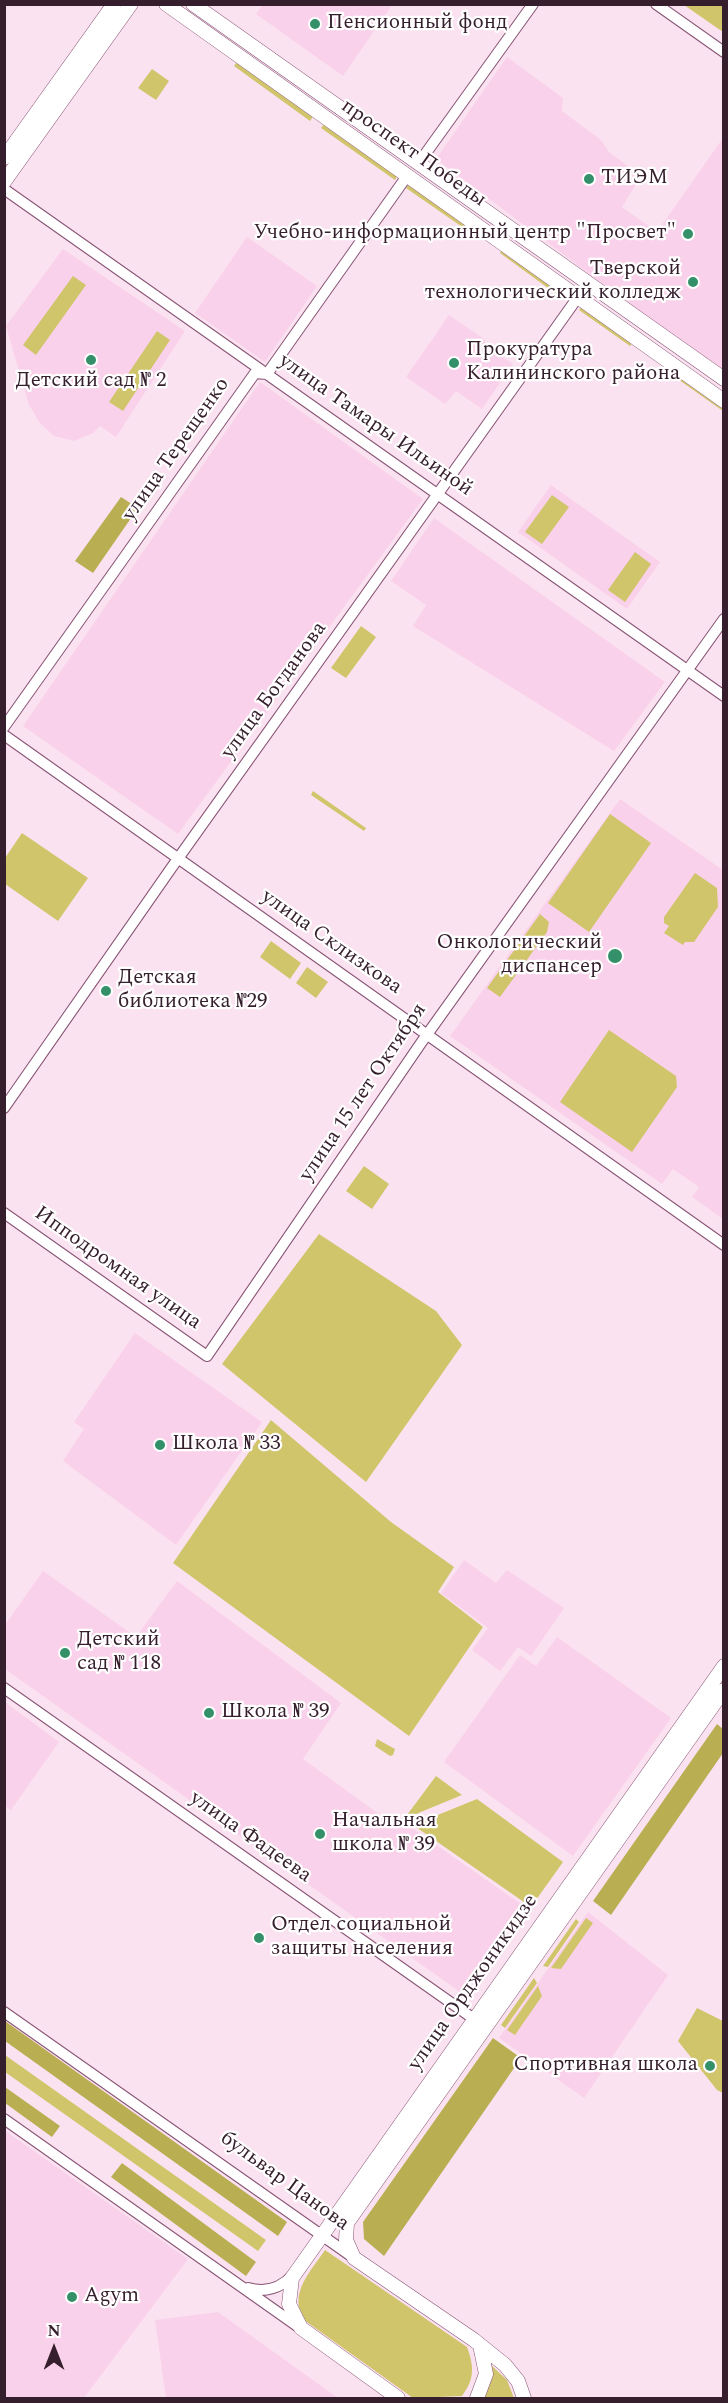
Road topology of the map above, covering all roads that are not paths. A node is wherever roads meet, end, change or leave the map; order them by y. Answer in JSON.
{"nodes":[{"id":1,"x":114,"y":4,"type":"edge"},
{"id":2,"x":131,"y":4,"type":"edge"},
{"id":3,"x":166,"y":4,"type":"edge"},
{"id":4,"x":193,"y":4,"type":"edge"},
{"id":5,"x":532,"y":4,"type":"edge"},
{"id":6,"x":656,"y":4,"type":"edge"},
{"id":7,"x":723,"y":52,"type":"edge"},
{"id":8,"x":4,"y":158,"type":"edge"},
{"id":9,"x":418,"y":164,"type":"junction"},
{"id":10,"x":407,"y":176,"type":"junction"},
{"id":11,"x":4,"y":182,"type":"edge"},
{"id":12,"x":4,"y":189,"type":"edge"},
{"id":13,"x":578,"y":297,"type":"junction"},
{"id":14,"x":267,"y":374,"type":"junction"},
{"id":15,"x":723,"y":379,"type":"edge"},
{"id":16,"x":723,"y":401,"type":"edge"},
{"id":17,"x":438,"y":495,"type":"junction"},
{"id":18,"x":723,"y":619,"type":"edge"},
{"id":19,"x":687,"y":670,"type":"junction"},
{"id":20,"x":723,"y":696,"type":"edge"},
{"id":21,"x":4,"y":727,"type":"edge"},
{"id":22,"x":4,"y":735,"type":"edge"},
{"id":23,"x":179,"y":858,"type":"junction"},
{"id":24,"x":427,"y":1035,"type":"junction"},
{"id":25,"x":4,"y":1108,"type":"edge"},
{"id":26,"x":4,"y":1213,"type":"edge"},
{"id":27,"x":723,"y":1245,"type":"edge"},
{"id":28,"x":207,"y":1356,"type":"joint"},
{"id":29,"x":723,"y":1666,"type":"edge"},
{"id":30,"x":4,"y":1688,"type":"edge"},
{"id":31,"x":723,"y":1690,"type":"edge"},
{"id":32,"x":581,"y":1868,"type":"junction"},
{"id":33,"x":584,"y":1888,"type":"junction"},
{"id":34,"x":4,"y":2012,"type":"edge"},
{"id":35,"x":474,"y":2019,"type":"junction"},
{"id":36,"x":4,"y":2119,"type":"edge"},
{"id":37,"x":321,"y":2234,"type":"junction"},
{"id":38,"x":354,"y":2258,"type":"junction"},
{"id":39,"x":293,"y":2275,"type":"junction"},
{"id":40,"x":237,"y":2282,"type":"junction"},
{"id":41,"x":303,"y":2330,"type":"junction"},
{"id":42,"x":479,"y":2343,"type":"junction"},
{"id":43,"x":398,"y":2398,"type":"edge"},
{"id":44,"x":477,"y":2398,"type":"edge"},
{"id":45,"x":524,"y":2398,"type":"edge"}],
"edges":[{"from":1,"to":8,"type":"main road"},
{"from":2,"to":11,"type":"main road"},
{"from":3,"to":10,"type":"main road","name":"проспект Победы"},
{"from":4,"to":9,"type":"main road","name":"проспект Победы"},
{"from":5,"to":9,"type":"street"},
{"from":6,"to":7,"type":"street"},
{"from":9,"to":15,"type":"main road","name":"проспект Победы"},
{"from":10,"to":13,"type":"main road","name":"проспект Победы"},
{"from":10,"to":14,"type":"street","name":"улица Терещенко"},
{"from":12,"to":14,"type":"street","name":"улица Тамары Ильиной"},
{"from":13,"to":16,"type":"main road","name":"проспект Победы"},
{"from":13,"to":17,"type":"street","name":"улица Богданова"},
{"from":14,"to":17,"type":"street","name":"улица Тамары Ильиной"},
{"from":14,"to":21,"type":"street","name":"улица Терещенко"},
{"from":17,"to":19,"type":"street","name":"улица Тамары Ильиной"},
{"from":17,"to":23,"type":"street","name":"улица Богданова"},
{"from":18,"to":19,"type":"street","name":"улица 15 лет Октября"},
{"from":19,"to":20,"type":"street","name":"улица Тамары Ильиной"},
{"from":19,"to":24,"type":"street","name":"улица 15 лет Октября"},
{"from":22,"to":23,"type":"street","name":"улица Склизкова"},
{"from":23,"to":24,"type":"street","name":"улица Склизкова"},
{"from":23,"to":25,"type":"street","name":"улица Богданова"},
{"from":24,"to":27,"type":"street","name":"улица Склизкова"},
{"from":24,"to":28,"type":"street","name":"улица 15 лет Октября"},
{"from":26,"to":28,"type":"street","name":"Ипподромная улица"},
{"from":29,"to":32,"type":"main road","name":"улица Орджоникидзе"},
{"from":30,"to":35,"type":"street","name":"улица Фадеева"},
{"from":31,"to":33,"type":"main road","name":"улица Орджоникидзе"},
{"from":32,"to":33,"type":"main road"},
{"from":32,"to":35,"type":"main road","name":"улица Орджоникидзе"},
{"from":33,"to":38,"type":"main road","name":"улица Орджоникидзе"},
{"from":34,"to":37,"type":"street","name":"бульвар Цанова"},
{"from":35,"to":37,"type":"main road","name":"улица Орджоникидзе"},
{"from":36,"to":40,"type":"street"},
{"from":37,"to":38,"type":"street","name":"бульвар Цанова"},
{"from":37,"to":39,"type":"main road","name":"улица Орджоникидзе"},
{"from":38,"to":42,"type":"main road","name":"бульвар Цанова"},
{"from":39,"to":40,"type":"street"},
{"from":39,"to":41,"type":"main road","name":"улица Орджоникидзе"},
{"from":40,"to":41,"type":"street"},
{"from":41,"to":43,"type":"main road"},
{"from":42,"to":44,"type":"main road"},
{"from":42,"to":45,"type":"main road","name":"бульвар Цанова"}]}
